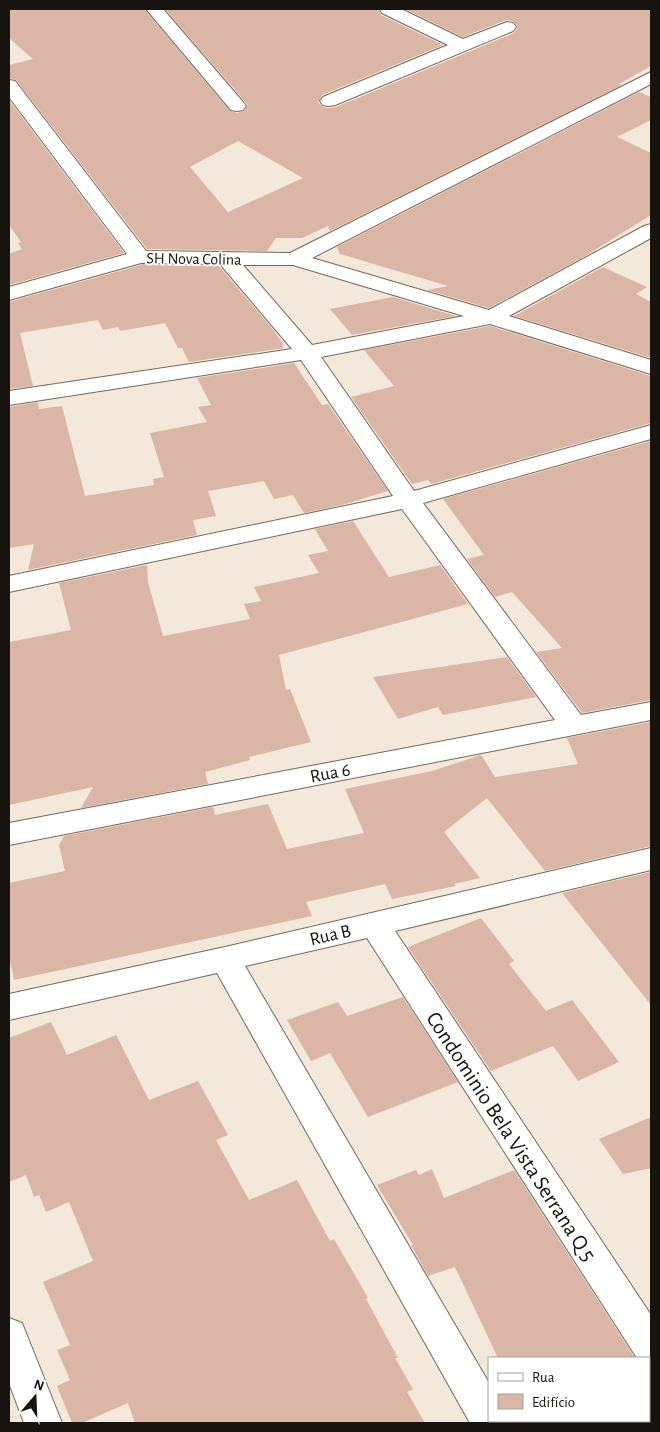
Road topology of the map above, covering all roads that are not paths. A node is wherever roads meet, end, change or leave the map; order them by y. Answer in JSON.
{"nodes":[{"id":1,"x":154,"y":9,"type":"edge"},
{"id":2,"x":388,"y":9,"type":"edge"},
{"id":3,"x":507,"y":27,"type":"dead end"},
{"id":4,"x":463,"y":46,"type":"junction"},
{"id":5,"x":651,"y":77,"type":"edge"},
{"id":6,"x":9,"y":85,"type":"edge"},
{"id":7,"x":329,"y":101,"type":"dead end"},
{"id":8,"x":237,"y":106,"type":"dead end"},
{"id":9,"x":651,"y":230,"type":"edge"},
{"id":10,"x":140,"y":257,"type":"junction"},
{"id":11,"x":226,"y":258,"type":"junction"},
{"id":12,"x":294,"y":259,"type":"junction"},
{"id":13,"x":9,"y":294,"type":"edge"},
{"id":14,"x":491,"y":317,"type":"junction"},
{"id":15,"x":651,"y":352,"type":"edge"},
{"id":16,"x":307,"y":353,"type":"junction"},
{"id":17,"x":622,"y":357,"type":"junction"},
{"id":18,"x":651,"y":367,"type":"edge"},
{"id":19,"x":9,"y":398,"type":"edge"},
{"id":20,"x":651,"y":432,"type":"edge"},
{"id":21,"x":408,"y":500,"type":"junction"},
{"id":22,"x":9,"y":584,"type":"edge"},
{"id":23,"x":651,"y":711,"type":"edge"},
{"id":24,"x":574,"y":725,"type":"junction"},
{"id":25,"x":9,"y":834,"type":"edge"},
{"id":26,"x":651,"y":859,"type":"edge"},
{"id":27,"x":374,"y":924,"type":"junction"},
{"id":28,"x":225,"y":959,"type":"junction"},
{"id":29,"x":9,"y":1007,"type":"edge"},
{"id":30,"x":9,"y":1336,"type":"edge"},
{"id":31,"x":651,"y":1347,"type":"edge"},
{"id":32,"x":488,"y":1418,"type":"edge"},
{"id":33,"x":43,"y":1423,"type":"edge"}],
"edges":[{"from":1,"to":8,"type":"street"},
{"from":2,"to":4,"type":"street"},
{"from":3,"to":4,"type":"street"},
{"from":4,"to":7,"type":"street"},
{"from":5,"to":12,"type":"street"},
{"from":6,"to":10,"type":"street"},
{"from":9,"to":14,"type":"street"},
{"from":10,"to":11,"type":"street","name":"SH Nova Colina"},
{"from":10,"to":13,"type":"street","name":"SH Nova Colina"},
{"from":11,"to":12,"type":"street","name":"SH Nova Colina"},
{"from":11,"to":16,"type":"street"},
{"from":12,"to":14,"type":"street"},
{"from":14,"to":16,"type":"street"},
{"from":14,"to":17,"type":"street"},
{"from":15,"to":17,"type":"street"},
{"from":16,"to":19,"type":"street"},
{"from":16,"to":21,"type":"street"},
{"from":17,"to":18,"type":"street"},
{"from":20,"to":21,"type":"street"},
{"from":21,"to":22,"type":"street"},
{"from":21,"to":24,"type":"street"},
{"from":23,"to":24,"type":"street","name":"Rua 6"},
{"from":24,"to":25,"type":"street","name":"Rua 6"},
{"from":26,"to":27,"type":"street","name":"Rua B"},
{"from":27,"to":28,"type":"street","name":"Rua B"},
{"from":27,"to":31,"type":"street","name":"Condominio Bela Vista Serrana Q 5"},
{"from":28,"to":29,"type":"street","name":"Rua B"},
{"from":28,"to":32,"type":"street"},
{"from":30,"to":33,"type":"street"}]}
